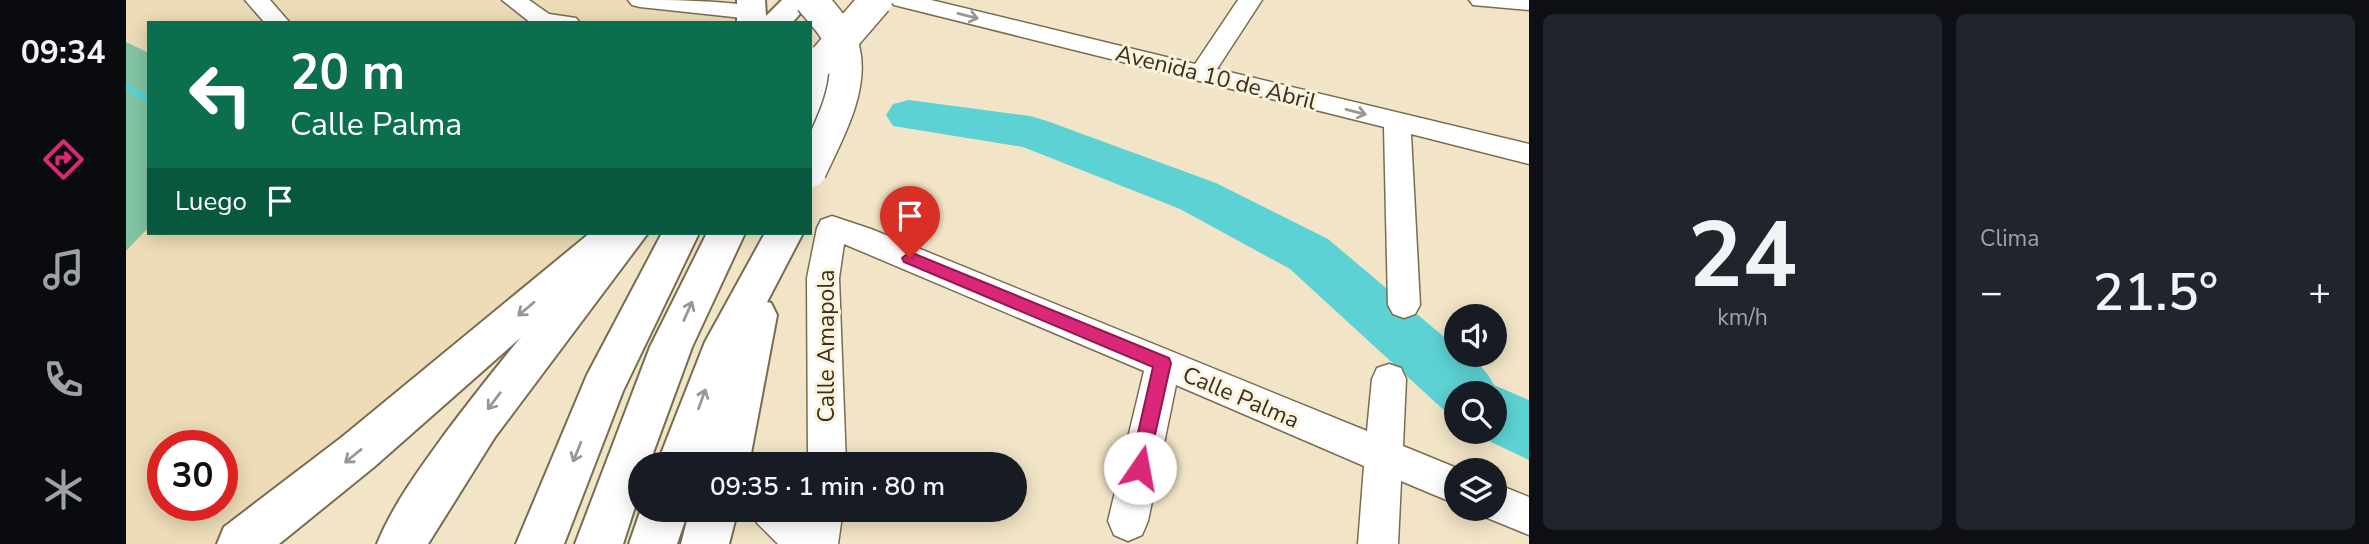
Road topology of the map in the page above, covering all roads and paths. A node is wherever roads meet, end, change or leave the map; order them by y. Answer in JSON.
{"nodes":[{"id":1,"x":257,"y":0,"type":"edge"},
{"id":2,"x":514,"y":0,"type":"edge"},
{"id":3,"x":572,"y":0,"type":"edge"},
{"id":4,"x":640,"y":0,"type":"edge"},
{"id":5,"x":798,"y":0,"type":"edge"},
{"id":6,"x":811,"y":0,"type":"edge"},
{"id":7,"x":831,"y":0,"type":"edge"},
{"id":8,"x":875,"y":0,"type":"edge"},
{"id":9,"x":892,"y":0,"type":"edge"},
{"id":10,"x":902,"y":0,"type":"edge"},
{"id":11,"x":1250,"y":0,"type":"edge"},
{"id":12,"x":1481,"y":0,"type":"edge"},
{"id":13,"x":1529,"y":3,"type":"edge"},
{"id":14,"x":758,"y":14,"type":"edge"},
{"id":15,"x":276,"y":21,"type":"edge"},
{"id":16,"x":540,"y":21,"type":"edge"},
{"id":17,"x":812,"y":22,"type":"edge"},
{"id":18,"x":1202,"y":73,"type":"junction"},
{"id":19,"x":825,"y":83,"type":"edge"},
{"id":20,"x":1397,"y":122,"type":"junction"},
{"id":21,"x":824,"y":124,"type":"junction"},
{"id":22,"x":1529,"y":154,"type":"edge"},
{"id":23,"x":812,"y":156,"type":"edge"},
{"id":24,"x":812,"y":166,"type":"edge"},
{"id":25,"x":832,"y":228,"type":"joint"},
{"id":26,"x":613,"y":235,"type":"edge"},
{"id":27,"x":627,"y":235,"type":"edge"},
{"id":28,"x":679,"y":235,"type":"edge"},
{"id":29,"x":725,"y":235,"type":"edge"},
{"id":30,"x":783,"y":235,"type":"edge"},
{"id":31,"x":783,"y":235,"type":"edge"},
{"id":32,"x":1404,"y":305,"type":"dead end"},
{"id":33,"x":1163,"y":363,"type":"junction"},
{"id":34,"x":1390,"y":379,"type":"dead end"},
{"id":35,"x":685,"y":452,"type":"edge"},
{"id":36,"x":728,"y":452,"type":"edge"},
{"id":37,"x":827,"y":452,"type":"edge"},
{"id":38,"x":1385,"y":457,"type":"junction"},
{"id":39,"x":1444,"y":481,"type":"edge"},
{"id":40,"x":1507,"y":507,"type":"edge"},
{"id":41,"x":1529,"y":516,"type":"edge"},
{"id":42,"x":1128,"y":521,"type":"dead end"},
{"id":43,"x":660,"y":522,"type":"edge"},
{"id":44,"x":711,"y":522,"type":"edge"},
{"id":45,"x":784,"y":522,"type":"edge"},
{"id":46,"x":822,"y":522,"type":"edge"},
{"id":47,"x":241,"y":544,"type":"edge"},
{"id":48,"x":401,"y":544,"type":"edge"},
{"id":49,"x":540,"y":544,"type":"edge"},
{"id":50,"x":599,"y":544,"type":"edge"},
{"id":51,"x":653,"y":544,"type":"edge"},
{"id":52,"x":705,"y":544,"type":"edge"},
{"id":53,"x":806,"y":544,"type":"edge"},
{"id":54,"x":818,"y":544,"type":"edge"},
{"id":55,"x":1378,"y":544,"type":"edge"}],
"edges":[{"from":1,"to":15,"type":"street"},
{"from":2,"to":16,"type":"street"},
{"from":3,"to":16,"type":"street"},
{"from":4,"to":14,"type":"street"},
{"from":5,"to":14,"type":"main road"},
{"from":6,"to":24,"type":"main road","bridge":true},
{"from":7,"to":17,"type":"main road"},
{"from":8,"to":19,"type":"main road","bridge":true},
{"from":8,"to":21,"type":"main road"},
{"from":9,"to":19,"type":"main road"},
{"from":10,"to":18,"type":"street","name":"Avenida 10 de Abril","one_way":true},
{"from":11,"to":18,"type":"street"},
{"from":12,"to":13,"type":"street"},
{"from":18,"to":20,"type":"street","name":"Avenida 10 de Abril","one_way":true},
{"from":19,"to":21,"type":"main road"},
{"from":20,"to":22,"type":"street","name":"Avenida 10 de Abril"},
{"from":20,"to":32,"type":"street"},
{"from":21,"to":23,"type":"main road"},
{"from":25,"to":33,"type":"street","name":"Calle Palma"},
{"from":25,"to":37,"type":"street","name":"Calle Amapola"},
{"from":26,"to":47,"type":"main road","one_way":true},
{"from":27,"to":48,"type":"main road","one_way":true},
{"from":28,"to":49,"type":"main road","one_way":true},
{"from":50,"to":29,"type":"main road","one_way":true},
{"from":30,"to":36,"type":"main road"},
{"from":35,"to":31,"type":"main road","one_way":true},
{"from":33,"to":38,"type":"street","name":"Calle Palma"},
{"from":33,"to":42,"type":"street"},
{"from":34,"to":38,"type":"street"},
{"from":38,"to":39,"type":"street","name":"Calle Palma"},
{"from":38,"to":55,"type":"street"},
{"from":40,"to":41,"type":"street"},
{"from":43,"to":51,"type":"main road"},
{"from":44,"to":52,"type":"main road"},
{"from":45,"to":53,"type":"street"},
{"from":46,"to":54,"type":"street"}]}
